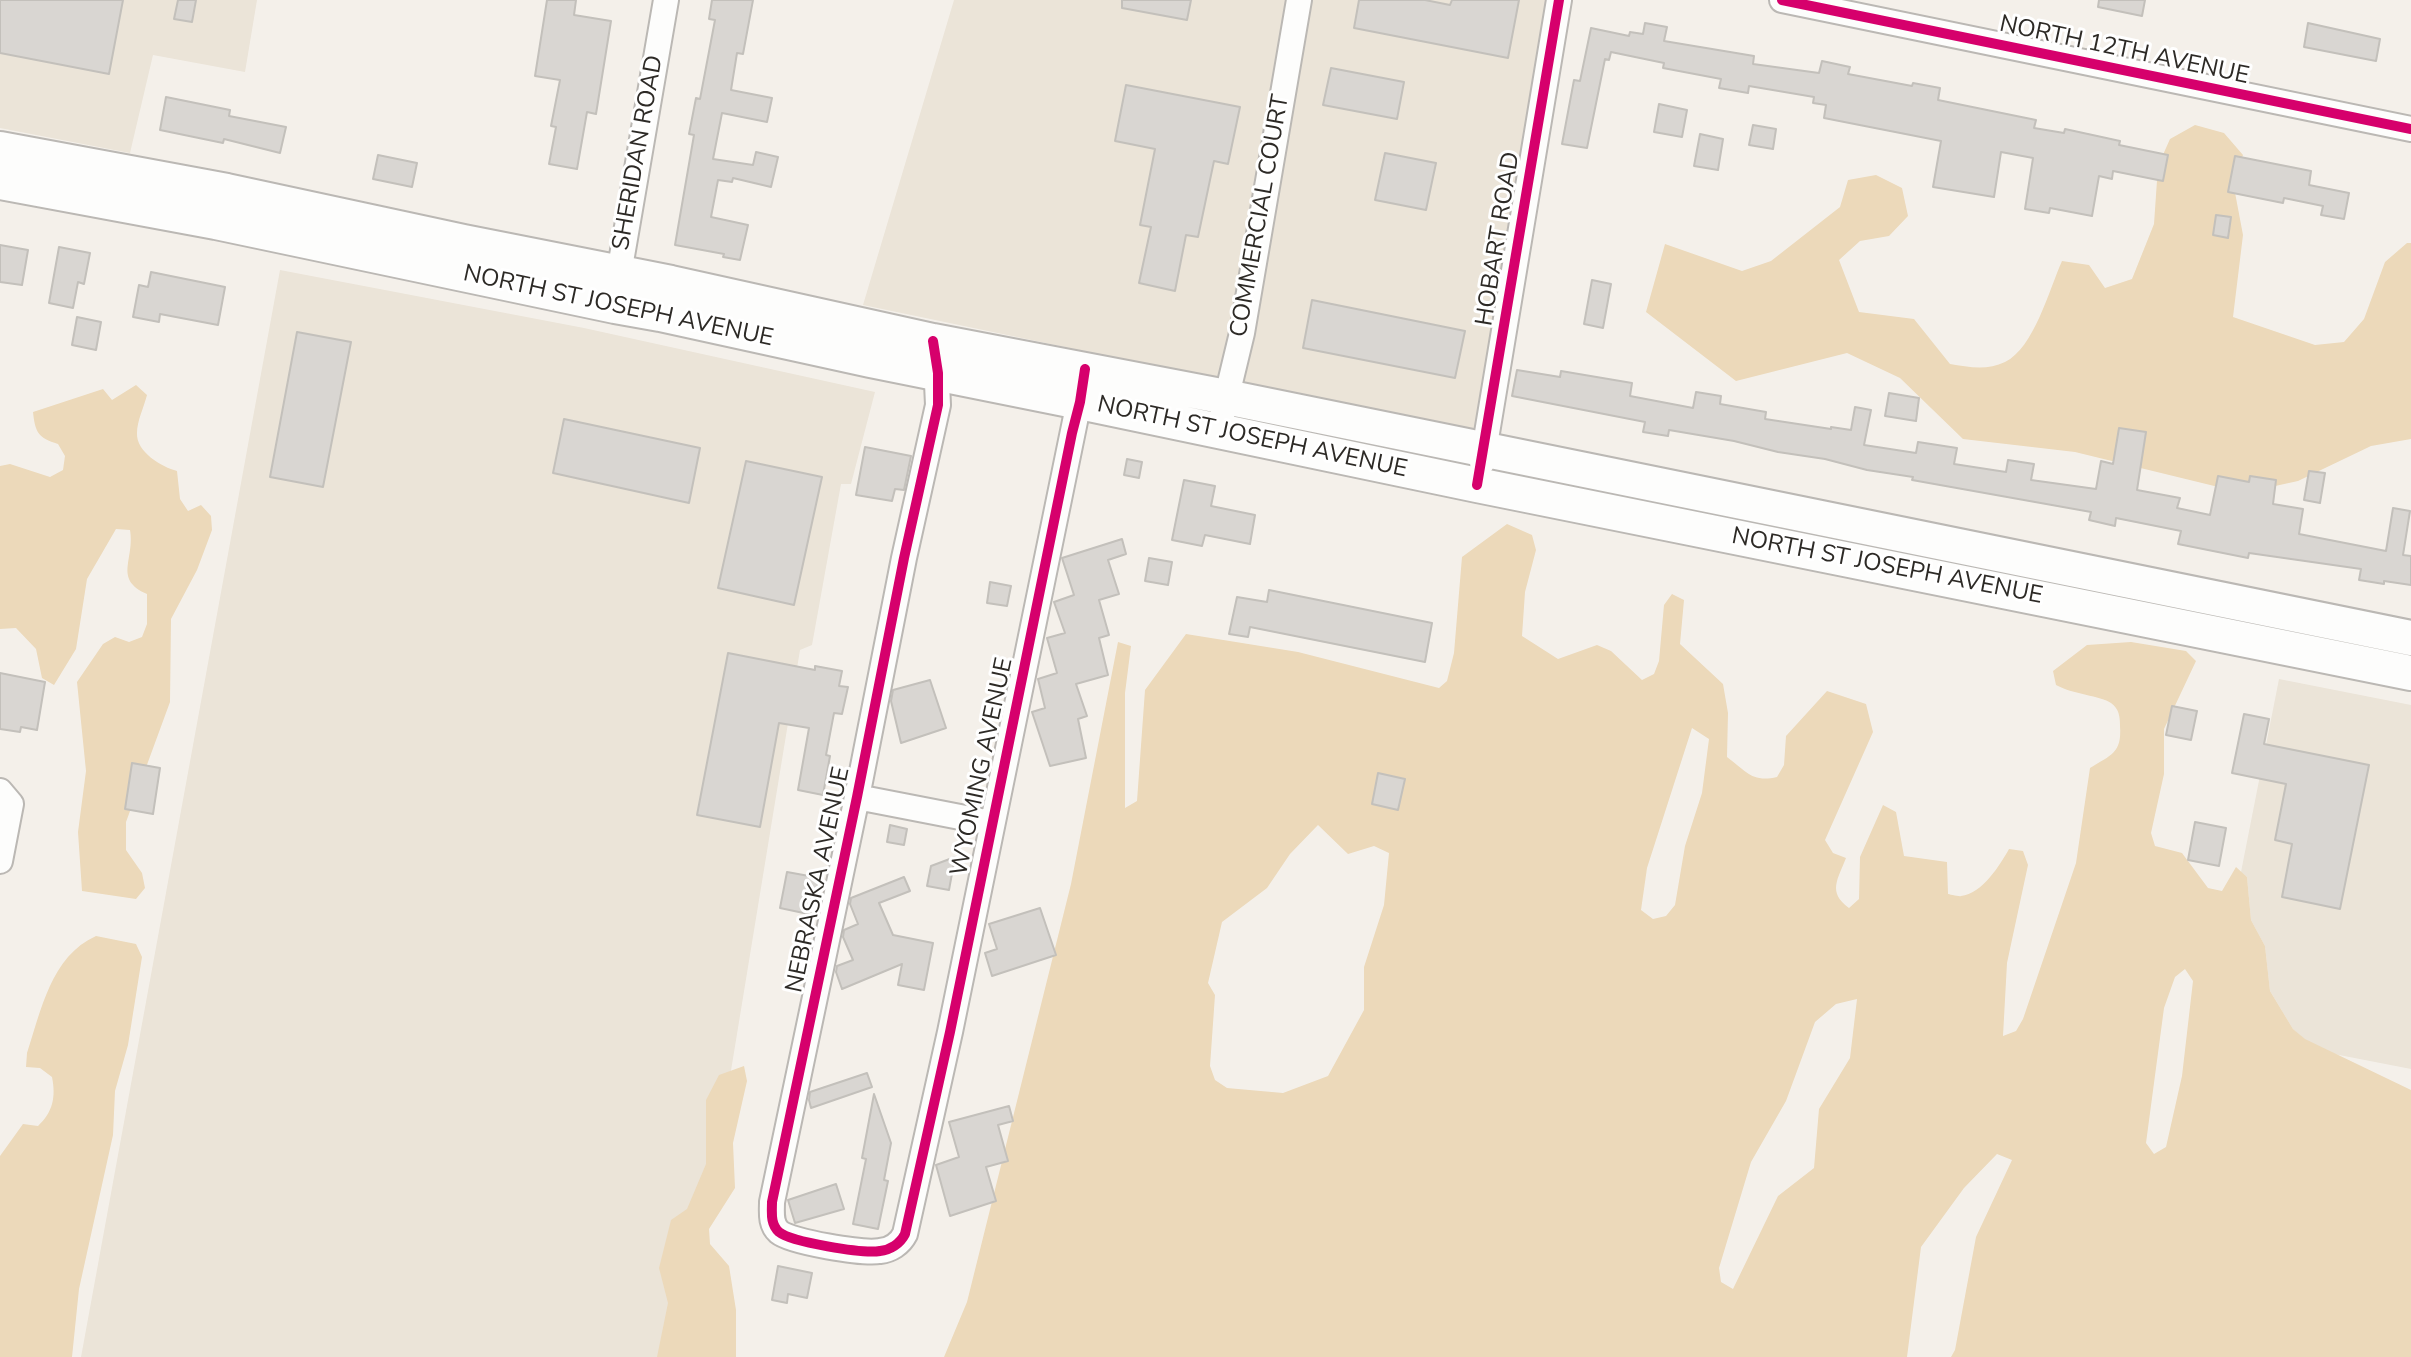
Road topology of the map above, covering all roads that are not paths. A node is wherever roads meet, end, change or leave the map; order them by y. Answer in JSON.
{"nodes":[{"id":1,"x":666,"y":0,"type":"edge"},
{"id":2,"x":1299,"y":0,"type":"edge"},
{"id":3,"x":1559,"y":0,"type":"edge"},
{"id":4,"x":1782,"y":0,"type":"edge"},
{"id":5,"x":2411,"y":129,"type":"edge"},
{"id":6,"x":0,"y":149,"type":"edge"},
{"id":7,"x":0,"y":182,"type":"edge"},
{"id":8,"x":618,"y":273,"type":"junction"},
{"id":9,"x":615,"y":306,"type":"junction"},
{"id":10,"x":935,"y":357,"type":"junction"},
{"id":11,"x":1082,"y":385,"type":"junction"},
{"id":12,"x":1226,"y":397,"type":"junction"},
{"id":13,"x":1220,"y":430,"type":"junction"},
{"id":14,"x":1484,"y":450,"type":"junction"},
{"id":15,"x":1477,"y":485,"type":"junction"},
{"id":16,"x":2411,"y":638,"type":"edge"},
{"id":17,"x":2411,"y":673,"type":"edge"},
{"id":18,"x":857,"y":797,"type":"junction"},
{"id":19,"x":6,"y":798,"type":"edge"},
{"id":20,"x":991,"y":823,"type":"junction"},
{"id":21,"x":0,"y":861,"type":"edge"},
{"id":22,"x":919,"y":1174,"type":"joint"}],
"edges":[{"from":1,"to":8,"type":"street","name":"SHERIDAN ROAD"},
{"from":2,"to":12,"type":"street","name":"COMMERCIAL COURT"},
{"from":3,"to":14,"type":"street","name":"HOBART ROAD"},
{"from":4,"to":5,"type":"street","name":"NORTH 12TH AVENUE"},
{"from":6,"to":8,"type":"main road","name":"NORTH ST JOSEPH AVENUE"},
{"from":7,"to":9,"type":"main road","name":"NORTH ST JOSEPH AVENUE"},
{"from":8,"to":9,"type":"street","name":"SHERIDAN ROAD"},
{"from":8,"to":10,"type":"main road","name":"NORTH ST JOSEPH AVENUE"},
{"from":9,"to":10,"type":"main road","name":"NORTH ST JOSEPH AVENUE"},
{"from":10,"to":11,"type":"main road","name":"NORTH ST JOSEPH AVENUE"},
{"from":10,"to":18,"type":"street","name":"NEBRASKA AVENUE"},
{"from":11,"to":12,"type":"main road","name":"NORTH ST JOSEPH AVENUE"},
{"from":11,"to":13,"type":"main road","name":"NORTH ST JOSEPH AVENUE"},
{"from":11,"to":20,"type":"street","name":"WYOMING AVENUE"},
{"from":12,"to":13,"type":"street","name":"COMMERCIAL COURT"},
{"from":12,"to":14,"type":"main road","name":"NORTH ST JOSEPH AVENUE"},
{"from":13,"to":15,"type":"main road","name":"NORTH ST JOSEPH AVENUE"},
{"from":14,"to":15,"type":"street","name":"HOBART ROAD"},
{"from":14,"to":16,"type":"main road","name":"NORTH ST JOSEPH AVENUE"},
{"from":15,"to":17,"type":"main road","name":"NORTH ST JOSEPH AVENUE"},
{"from":18,"to":20,"type":"street"},
{"from":18,"to":22,"type":"street","name":"NEBRASKA AVENUE"},
{"from":19,"to":21,"type":"street"},
{"from":20,"to":22,"type":"street","name":"WYOMING AVENUE"}]}
